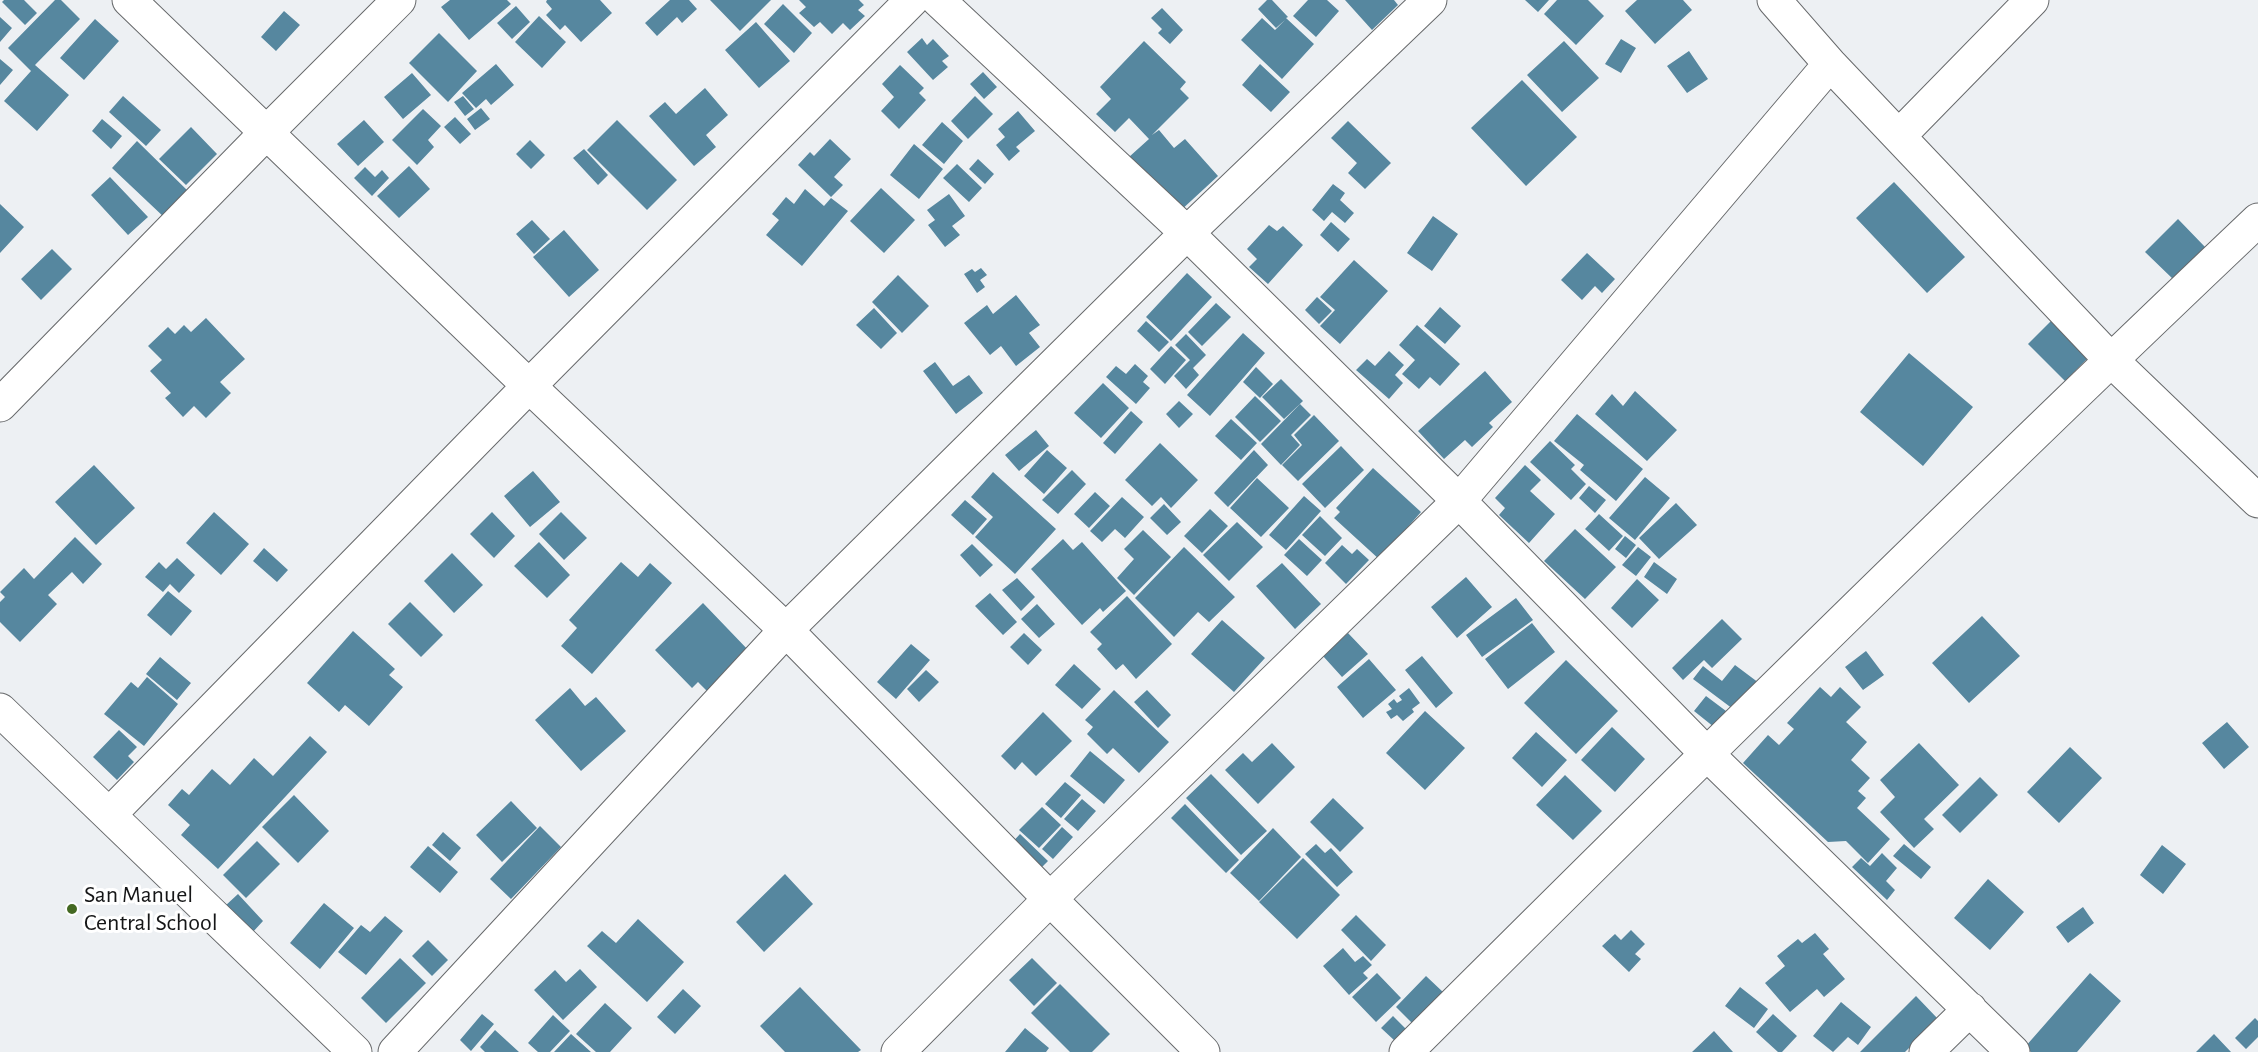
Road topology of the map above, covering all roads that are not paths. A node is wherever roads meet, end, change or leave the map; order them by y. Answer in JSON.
{"nodes":[{"id":1,"x":129,"y":0,"type":"edge"},
{"id":2,"x":399,"y":0,"type":"edge"},
{"id":3,"x":912,"y":0,"type":"edge"},
{"id":4,"x":938,"y":0,"type":"edge"},
{"id":5,"x":1430,"y":0,"type":"edge"},
{"id":6,"x":1774,"y":0,"type":"edge"},
{"id":7,"x":2032,"y":0,"type":"edge"},
{"id":8,"x":1830,"y":64,"type":"junction"},
{"id":9,"x":266,"y":133,"type":"junction"},
{"id":10,"x":1899,"y":136,"type":"junction"},
{"id":11,"x":2258,"y":220,"type":"edge"},
{"id":12,"x":1187,"y":233,"type":"junction"},
{"id":13,"x":2110,"y":359,"type":"junction"},
{"id":14,"x":529,"y":386,"type":"junction"},
{"id":15,"x":0,"y":405,"type":"edge"},
{"id":16,"x":1460,"y":501,"type":"junction"},
{"id":17,"x":2258,"y":501,"type":"edge"},
{"id":18,"x":786,"y":630,"type":"junction"},
{"id":19,"x":0,"y":710,"type":"edge"},
{"id":20,"x":1706,"y":753,"type":"junction"},
{"id":21,"x":109,"y":815,"type":"junction"},
{"id":22,"x":1050,"y":899,"type":"junction"},
{"id":23,"x":1970,"y":1009,"type":"junction"},
{"id":24,"x":355,"y":1052,"type":"edge"},
{"id":25,"x":395,"y":1052,"type":"edge"},
{"id":26,"x":898,"y":1052,"type":"edge"},
{"id":27,"x":1203,"y":1052,"type":"edge"},
{"id":28,"x":1406,"y":1052,"type":"edge"},
{"id":29,"x":1926,"y":1052,"type":"edge"},
{"id":30,"x":2013,"y":1052,"type":"edge"}],
"edges":[{"from":1,"to":9,"type":"street"},
{"from":2,"to":9,"type":"street"},
{"from":3,"to":14,"type":"street"},
{"from":4,"to":12,"type":"street"},
{"from":5,"to":12,"type":"street"},
{"from":6,"to":8,"type":"street"},
{"from":7,"to":10,"type":"street"},
{"from":8,"to":10,"type":"street"},
{"from":8,"to":16,"type":"street"},
{"from":9,"to":14,"type":"street"},
{"from":9,"to":15,"type":"street"},
{"from":10,"to":13,"type":"street"},
{"from":11,"to":13,"type":"street"},
{"from":12,"to":16,"type":"street"},
{"from":12,"to":18,"type":"street"},
{"from":13,"to":17,"type":"street"},
{"from":13,"to":20,"type":"street"},
{"from":14,"to":18,"type":"street"},
{"from":14,"to":21,"type":"street"},
{"from":16,"to":20,"type":"street"},
{"from":16,"to":22,"type":"street"},
{"from":18,"to":22,"type":"street"},
{"from":18,"to":25,"type":"street"},
{"from":19,"to":21,"type":"street"},
{"from":20,"to":23,"type":"street"},
{"from":20,"to":28,"type":"street"},
{"from":21,"to":24,"type":"street"},
{"from":22,"to":26,"type":"street"},
{"from":22,"to":27,"type":"street"},
{"from":23,"to":29,"type":"street"},
{"from":23,"to":30,"type":"street"}]}
